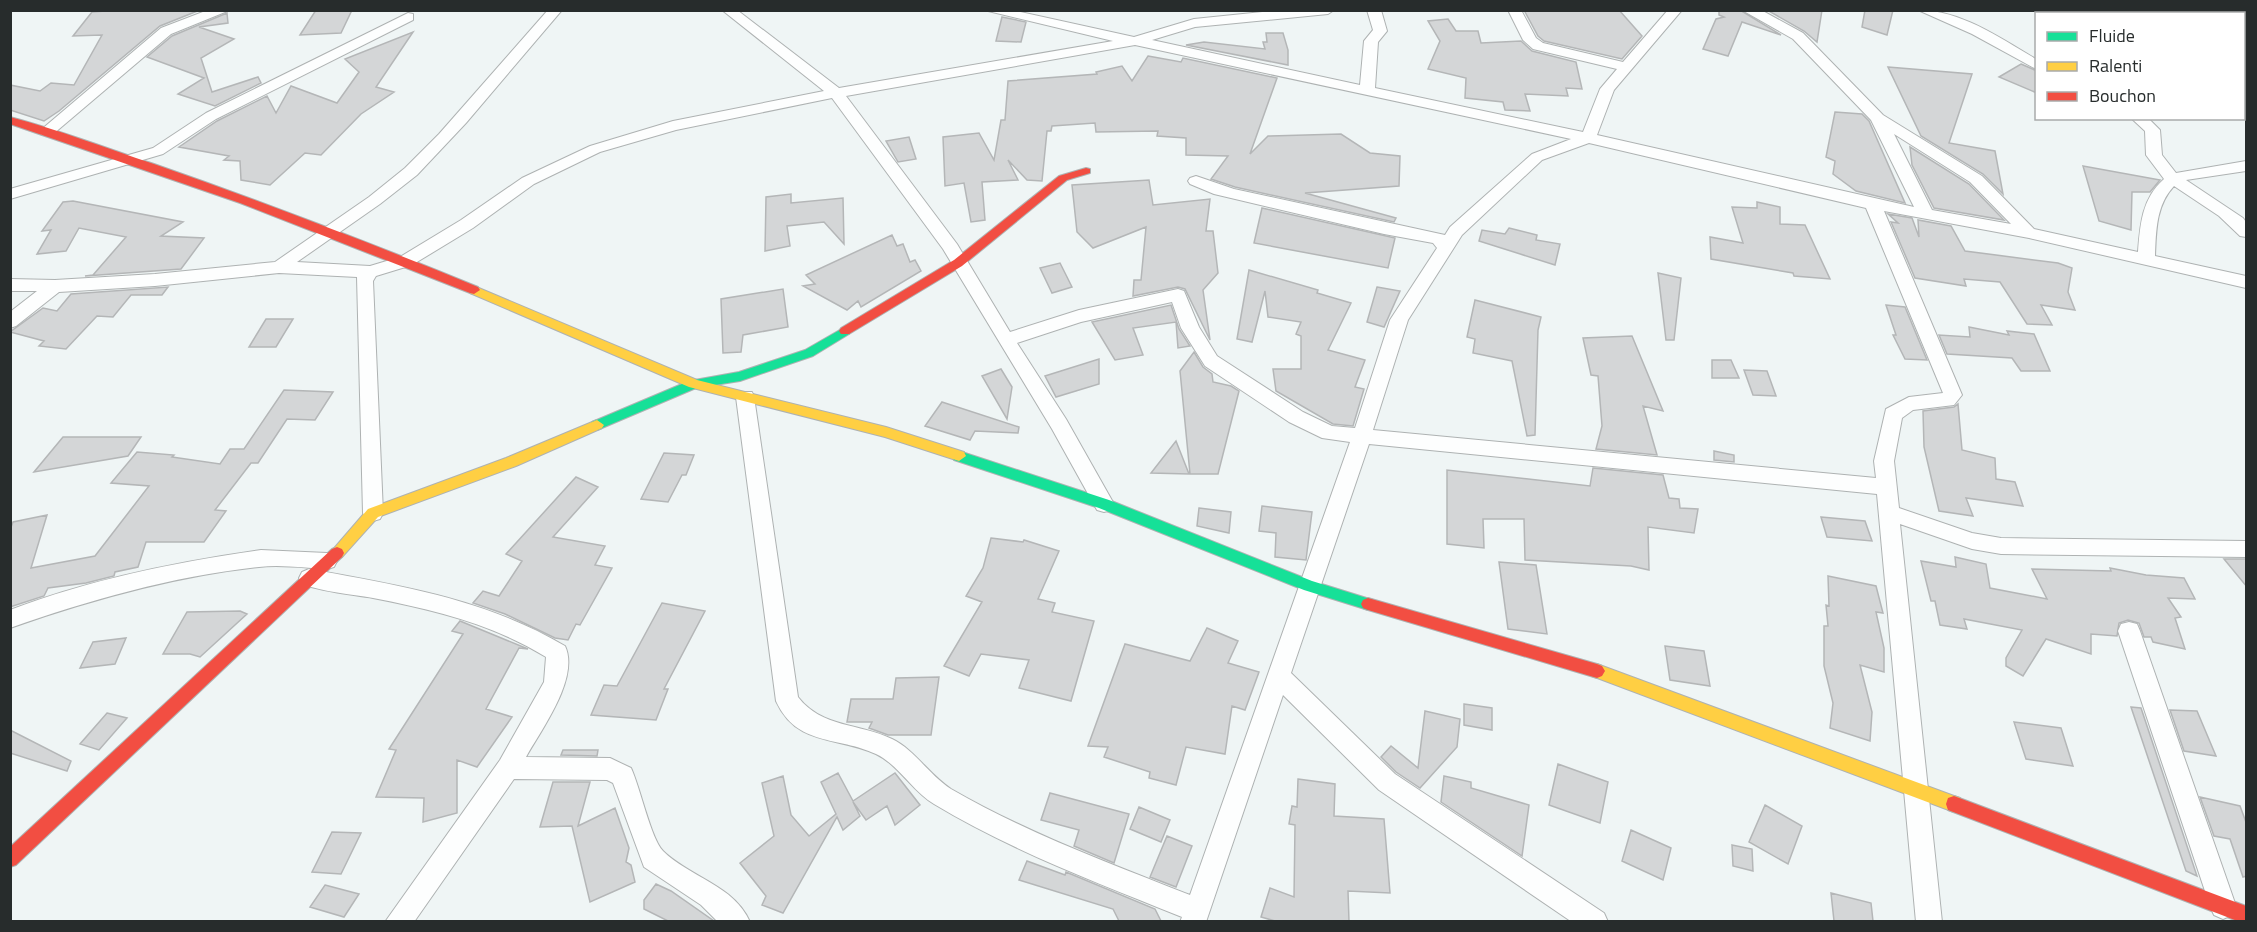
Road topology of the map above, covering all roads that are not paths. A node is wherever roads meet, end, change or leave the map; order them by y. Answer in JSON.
{"nodes":[{"id":1,"x":224,"y":10,"type":"edge"},
{"id":2,"x":555,"y":10,"type":"edge"},
{"id":3,"x":728,"y":10,"type":"edge"},
{"id":4,"x":990,"y":10,"type":"edge"},
{"id":5,"x":1328,"y":10,"type":"edge"},
{"id":6,"x":1374,"y":10,"type":"edge"},
{"id":7,"x":1514,"y":10,"type":"edge"},
{"id":8,"x":1676,"y":10,"type":"edge"},
{"id":9,"x":1748,"y":10,"type":"edge"},
{"id":10,"x":1924,"y":10,"type":"edge"},
{"id":11,"x":408,"y":17,"type":"dead end"},
{"id":12,"x":1135,"y":41,"type":"junction"},
{"id":13,"x":2035,"y":64,"type":"edge"},
{"id":14,"x":1627,"y":67,"type":"junction"},
{"id":15,"x":1368,"y":91,"type":"junction"},
{"id":16,"x":836,"y":93,"type":"junction"},
{"id":17,"x":1878,"y":118,"type":"junction"},
{"id":18,"x":10,"y":120,"type":"edge"},
{"id":19,"x":2140,"y":120,"type":"edge"},
{"id":20,"x":47,"y":132,"type":"junction"},
{"id":21,"x":1588,"y":138,"type":"junction"},
{"id":22,"x":130,"y":159,"type":"junction"},
{"id":23,"x":2247,"y":166,"type":"edge"},
{"id":24,"x":1086,"y":171,"type":"dead end"},
{"id":25,"x":2175,"y":179,"type":"junction"},
{"id":26,"x":1196,"y":181,"type":"dead end"},
{"id":27,"x":10,"y":194,"type":"edge"},
{"id":28,"x":1873,"y":204,"type":"junction"},
{"id":29,"x":1926,"y":214,"type":"junction"},
{"id":30,"x":325,"y":232,"type":"junction"},
{"id":31,"x":2247,"y":232,"type":"edge"},
{"id":32,"x":2029,"y":233,"type":"junction"},
{"id":33,"x":1446,"y":248,"type":"junction"},
{"id":34,"x":2146,"y":259,"type":"junction"},
{"id":35,"x":406,"y":261,"type":"junction"},
{"id":36,"x":958,"y":264,"type":"junction"},
{"id":37,"x":279,"y":267,"type":"junction"},
{"id":38,"x":370,"y":272,"type":"junction"},
{"id":39,"x":2247,"y":282,"type":"edge"},
{"id":40,"x":10,"y":285,"type":"edge"},
{"id":41,"x":55,"y":286,"type":"junction"},
{"id":42,"x":10,"y":322,"type":"edge"},
{"id":43,"x":1006,"y":340,"type":"junction"},
{"id":44,"x":694,"y":384,"type":"junction"},
{"id":45,"x":745,"y":397,"type":"junction"},
{"id":46,"x":1361,"y":438,"type":"junction"},
{"id":47,"x":1886,"y":487,"type":"junction"},
{"id":48,"x":1104,"y":504,"type":"junction"},
{"id":49,"x":1888,"y":512,"type":"junction"},
{"id":50,"x":373,"y":513,"type":"junction"},
{"id":51,"x":2247,"y":549,"type":"edge"},
{"id":52,"x":327,"y":561,"type":"junction"},
{"id":53,"x":309,"y":578,"type":"junction"},
{"id":54,"x":1309,"y":586,"type":"junction"},
{"id":55,"x":10,"y":619,"type":"edge"},
{"id":56,"x":2129,"y":631,"type":"dead end"},
{"id":57,"x":1278,"y":675,"type":"junction"},
{"id":58,"x":508,"y":768,"type":"junction"},
{"id":59,"x":1916,"y":791,"type":"junction"},
{"id":60,"x":10,"y":859,"type":"edge"},
{"id":61,"x":2223,"y":906,"type":"junction"},
{"id":62,"x":2247,"y":915,"type":"edge"},
{"id":63,"x":1194,"y":916,"type":"edge"},
{"id":64,"x":398,"y":921,"type":"edge"},
{"id":65,"x":737,"y":921,"type":"edge"},
{"id":66,"x":1595,"y":921,"type":"edge"},
{"id":67,"x":1929,"y":921,"type":"edge"}],
"edges":[{"from":1,"to":20,"type":"street"},
{"from":2,"to":30,"type":"street"},
{"from":3,"to":16,"type":"street"},
{"from":4,"to":12,"type":"street"},
{"from":5,"to":12,"type":"street"},
{"from":6,"to":15,"type":"street"},
{"from":7,"to":14,"type":"street"},
{"from":8,"to":14,"type":"street"},
{"from":9,"to":17,"type":"street"},
{"from":10,"to":13,"type":"street"},
{"from":11,"to":22,"type":"street"},
{"from":12,"to":15,"type":"street"},
{"from":12,"to":16,"type":"street"},
{"from":14,"to":21,"type":"street"},
{"from":15,"to":21,"type":"street"},
{"from":16,"to":35,"type":"street"},
{"from":16,"to":36,"type":"street"},
{"from":17,"to":29,"type":"street"},
{"from":17,"to":32,"type":"street"},
{"from":18,"to":20,"type":"street"},
{"from":19,"to":25,"type":"street"},
{"from":20,"to":22,"type":"street"},
{"from":21,"to":28,"type":"street"},
{"from":21,"to":33,"type":"street"},
{"from":22,"to":27,"type":"street"},
{"from":22,"to":30,"type":"street"},
{"from":23,"to":25,"type":"street"},
{"from":24,"to":36,"type":"street"},
{"from":25,"to":31,"type":"street"},
{"from":25,"to":34,"type":"street"},
{"from":26,"to":33,"type":"street"},
{"from":28,"to":29,"type":"street"},
{"from":28,"to":47,"type":"street"},
{"from":29,"to":32,"type":"street"},
{"from":30,"to":35,"type":"street"},
{"from":30,"to":37,"type":"street"},
{"from":32,"to":34,"type":"street"},
{"from":33,"to":46,"type":"street"},
{"from":34,"to":39,"type":"street"},
{"from":35,"to":38,"type":"street"},
{"from":35,"to":44,"type":"street"},
{"from":36,"to":43,"type":"street"},
{"from":36,"to":44,"type":"street"},
{"from":37,"to":38,"type":"street"},
{"from":37,"to":41,"type":"street"},
{"from":38,"to":50,"type":"street"},
{"from":40,"to":41,"type":"street"},
{"from":41,"to":42,"type":"street"},
{"from":43,"to":46,"type":"street"},
{"from":43,"to":48,"type":"street"},
{"from":44,"to":45,"type":"street"},
{"from":44,"to":50,"type":"street"},
{"from":45,"to":48,"type":"street"},
{"from":45,"to":63,"type":"street"},
{"from":46,"to":47,"type":"street"},
{"from":46,"to":54,"type":"street"},
{"from":47,"to":49,"type":"street"},
{"from":48,"to":54,"type":"street"},
{"from":49,"to":51,"type":"street"},
{"from":49,"to":59,"type":"street"},
{"from":50,"to":52,"type":"street"},
{"from":52,"to":53,"type":"street"},
{"from":52,"to":55,"type":"street"},
{"from":53,"to":58,"type":"street"},
{"from":53,"to":60,"type":"street"},
{"from":54,"to":57,"type":"street"},
{"from":54,"to":59,"type":"street"},
{"from":56,"to":61,"type":"street"},
{"from":57,"to":63,"type":"street"},
{"from":57,"to":66,"type":"street"},
{"from":58,"to":64,"type":"street"},
{"from":58,"to":65,"type":"street"},
{"from":59,"to":61,"type":"street"},
{"from":59,"to":67,"type":"street"},
{"from":61,"to":62,"type":"street"}]}
